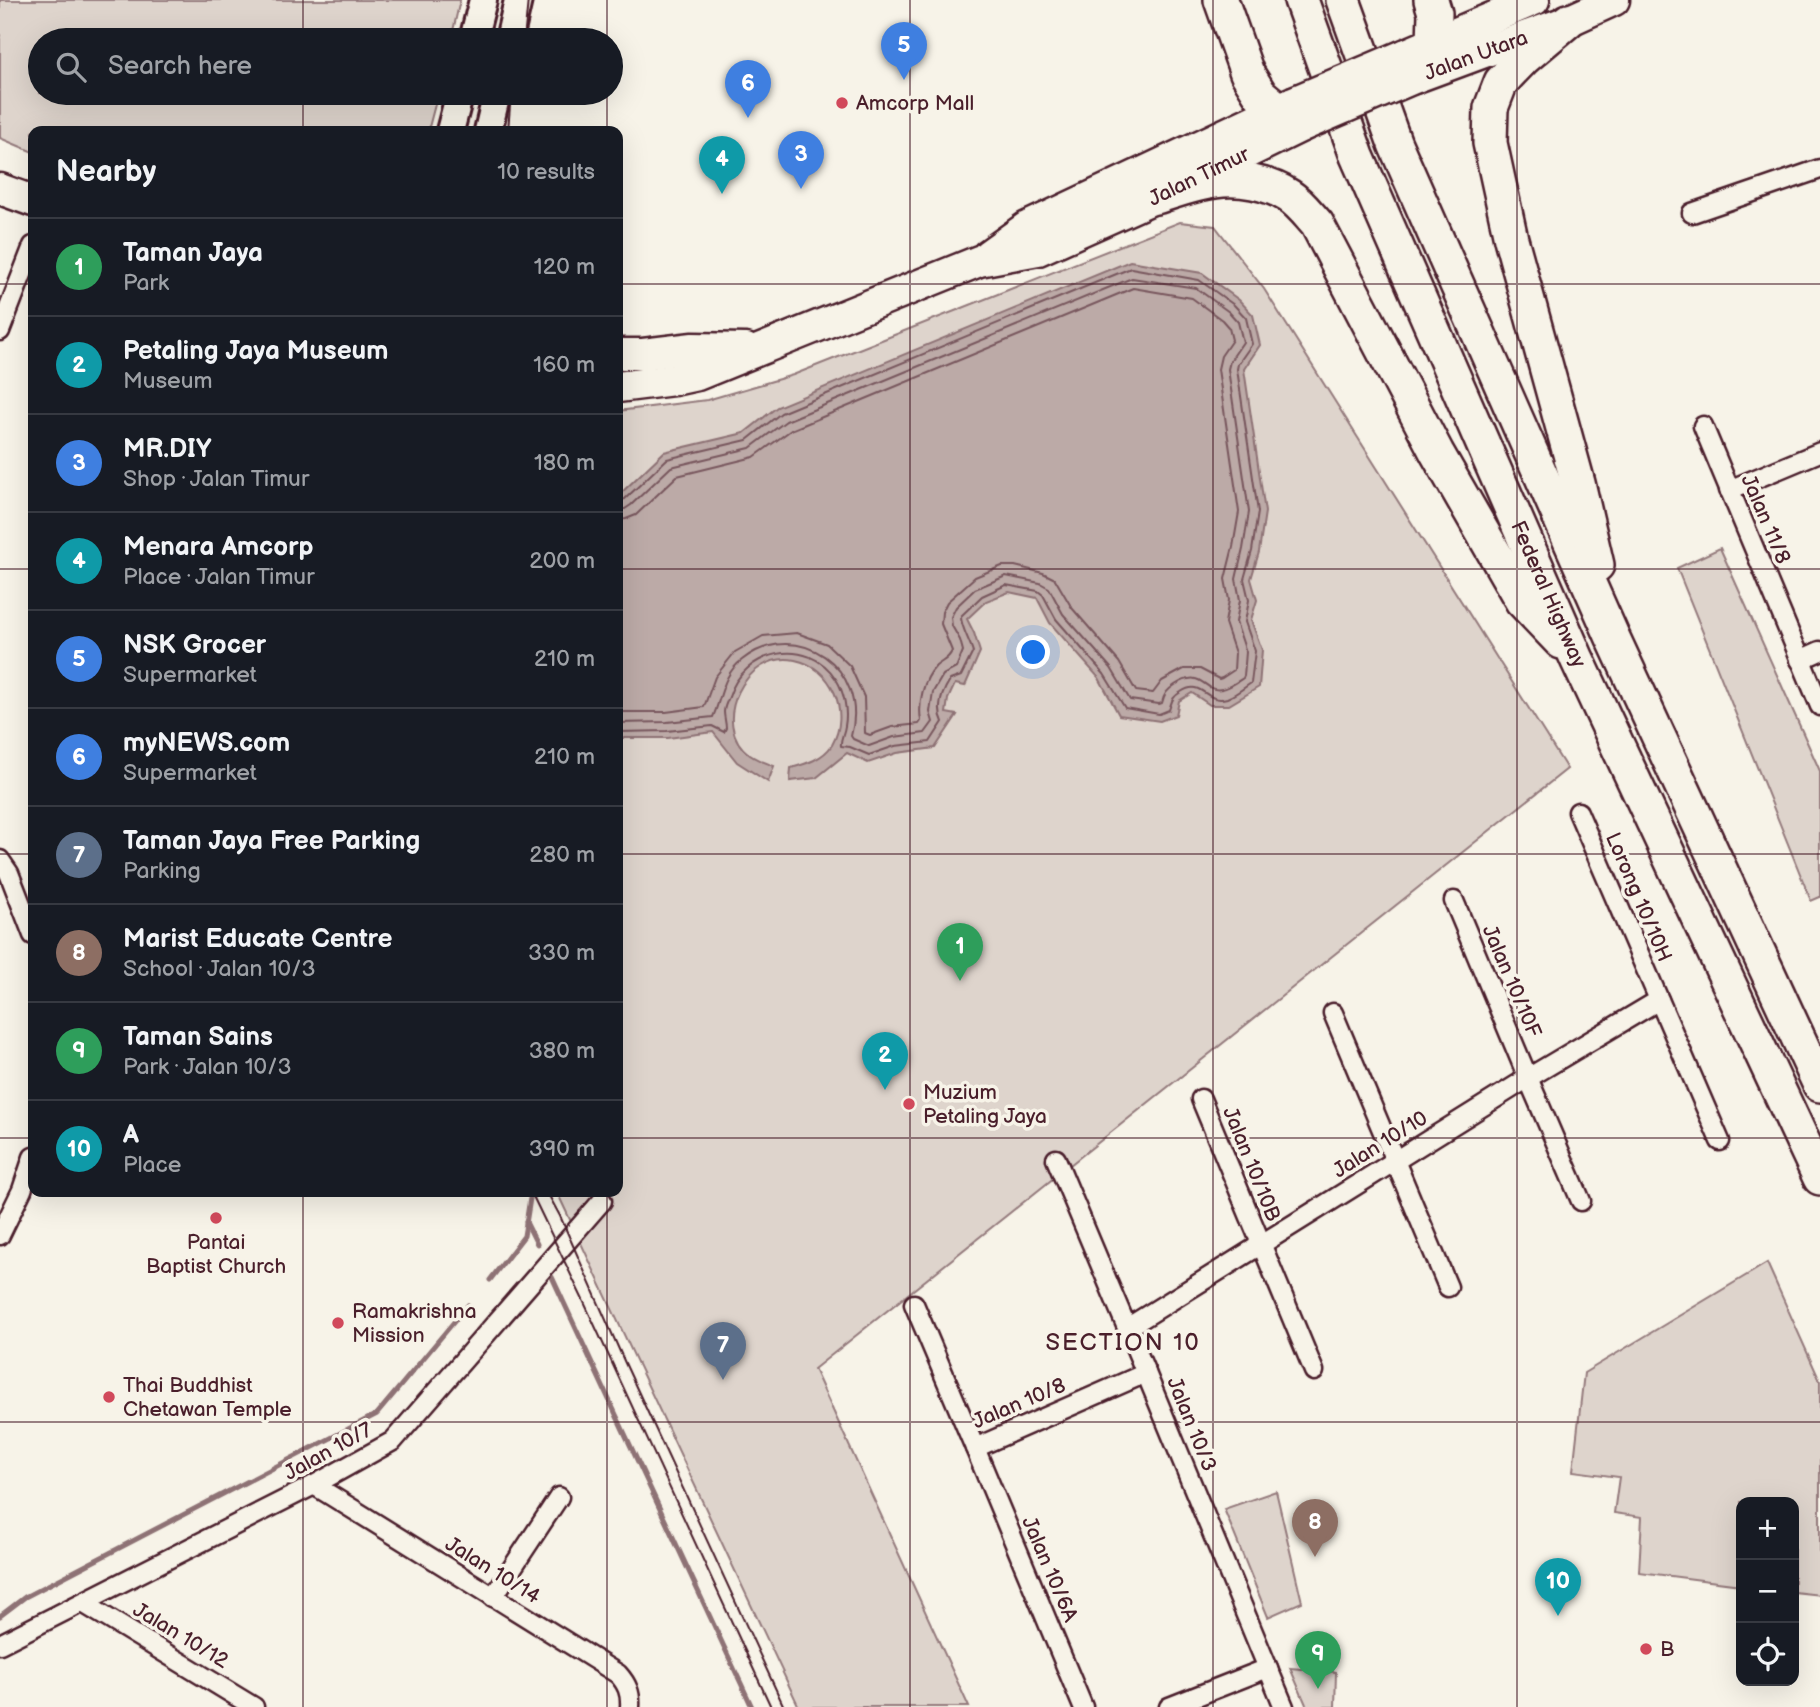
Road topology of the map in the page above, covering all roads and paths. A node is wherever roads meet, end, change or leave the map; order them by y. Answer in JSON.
{"nodes":[{"id":1,"x":482,"y":0,"type":"edge"},
{"id":2,"x":518,"y":0,"type":"edge"},
{"id":3,"x":1221,"y":0,"type":"edge"},
{"id":4,"x":1301,"y":0,"type":"edge"},
{"id":5,"x":1343,"y":0,"type":"edge"},
{"id":6,"x":1431,"y":0,"type":"edge"},
{"id":7,"x":1534,"y":0,"type":"edge"},
{"id":8,"x":1614,"y":0,"type":"edge"},
{"id":9,"x":1568,"y":21,"type":"junction"},
{"id":10,"x":476,"y":28,"type":"edge"},
{"id":11,"x":512,"y":28,"type":"edge"},
{"id":12,"x":1418,"y":58,"type":"junction"},
{"id":13,"x":457,"y":105,"type":"edge"},
{"id":14,"x":494,"y":105,"type":"edge"},
{"id":15,"x":1291,"y":112,"type":"junction"},
{"id":16,"x":451,"y":126,"type":"edge"},
{"id":17,"x":489,"y":126,"type":"edge"},
{"id":18,"x":1820,"y":169,"type":"edge"},
{"id":19,"x":0,"y":189,"type":"edge"},
{"id":20,"x":1156,"y":197,"type":"junction"},
{"id":21,"x":28,"y":199,"type":"edge"},
{"id":22,"x":1692,"y":213,"type":"dead end"},
{"id":23,"x":28,"y":259,"type":"edge"},
{"id":24,"x":979,"y":261,"type":"junction"},
{"id":25,"x":0,"y":331,"type":"edge"},
{"id":26,"x":761,"y":349,"type":"junction"},
{"id":27,"x":623,"y":354,"type":"edge"},
{"id":28,"x":623,"y":386,"type":"edge"},
{"id":29,"x":1703,"y":426,"type":"dead end"},
{"id":30,"x":1820,"y":452,"type":"edge"},
{"id":31,"x":1729,"y":490,"type":"junction"},
{"id":32,"x":1613,"y":638,"type":"junction"},
{"id":33,"x":1820,"y":651,"type":"edge"},
{"id":34,"x":1577,"y":659,"type":"junction"},
{"id":35,"x":1800,"y":660,"type":"junction"},
{"id":36,"x":1820,"y":706,"type":"edge"},
{"id":37,"x":1578,"y":812,"type":"dead end"},
{"id":38,"x":0,"y":860,"type":"edge"},
{"id":39,"x":1454,"y":901,"type":"dead end"},
{"id":40,"x":28,"y":922,"type":"edge"},
{"id":41,"x":1658,"y":1000,"type":"junction"},
{"id":42,"x":1333,"y":1013,"type":"dead end"},
{"id":43,"x":1528,"y":1078,"type":"junction"},
{"id":44,"x":1820,"y":1085,"type":"edge"},
{"id":45,"x":1201,"y":1100,"type":"dead end"},
{"id":46,"x":1720,"y":1141,"type":"dead end"},
{"id":47,"x":1056,"y":1159,"type":"dead end"},
{"id":48,"x":1395,"y":1161,"type":"junction"},
{"id":49,"x":28,"y":1172,"type":"edge"},
{"id":50,"x":1820,"y":1178,"type":"edge"},
{"id":51,"x":603,"y":1201,"type":"dead end"},
{"id":52,"x":1581,"y":1201,"type":"dead end"},
{"id":53,"x":0,"y":1235,"type":"edge"},
{"id":54,"x":1261,"y":1245,"type":"junction"},
{"id":55,"x":1448,"y":1287,"type":"dead end"},
{"id":56,"x":914,"y":1304,"type":"dead end"},
{"id":57,"x":1127,"y":1328,"type":"junction"},
{"id":58,"x":1314,"y":1371,"type":"dead end"},
{"id":59,"x":1146,"y":1373,"type":"junction"},
{"id":60,"x":975,"y":1448,"type":"junction"},
{"id":61,"x":314,"y":1485,"type":"junction"},
{"id":62,"x":559,"y":1497,"type":"dead end"},
{"id":63,"x":493,"y":1597,"type":"junction"},
{"id":64,"x":83,"y":1603,"type":"junction"},
{"id":65,"x":0,"y":1644,"type":"edge"},
{"id":66,"x":1268,"y":1668,"type":"junction"},
{"id":67,"x":254,"y":1707,"type":"edge"},
{"id":68,"x":630,"y":1707,"type":"edge"},
{"id":69,"x":1083,"y":1707,"type":"edge"},
{"id":70,"x":1169,"y":1707,"type":"edge"},
{"id":71,"x":1284,"y":1707,"type":"edge"}],
"edges":[{"from":1,"to":10,"type":"street"},
{"from":2,"to":11,"type":"street"},
{"from":3,"to":15,"type":"highway"},
{"from":4,"to":34,"type":"highway","name":"Federal Highway"},
{"from":5,"to":32,"type":"highway","name":"Federal Highway"},
{"from":6,"to":12,"type":"highway"},
{"from":7,"to":12,"type":"main road","name":"Jalan Utara"},
{"from":8,"to":9,"type":"main road","name":"Jalan Utara"},
{"from":9,"to":12,"type":"main road","name":"Jalan Utara"},
{"from":9,"to":32,"type":"highway"},
{"from":12,"to":15,"type":"main road","name":"Jalan Timur","bridge":true},
{"from":13,"to":16,"type":"street"},
{"from":14,"to":17,"type":"street"},
{"from":15,"to":20,"type":"main road","name":"Jalan Timur"},
{"from":15,"to":24,"type":"main road","name":"Jalan Timur"},
{"from":18,"to":22,"type":"street"},
{"from":19,"to":21,"type":"main road"},
{"from":20,"to":24,"type":"main road","name":"Jalan Timur"},
{"from":20,"to":34,"type":"highway"},
{"from":23,"to":25,"type":"street"},
{"from":24,"to":26,"type":"main road","name":"Jalan Timur"},
{"from":26,"to":27,"type":"main road","name":"Jalan Timur"},
{"from":26,"to":28,"type":"main road","name":"Jalan Timur"},
{"from":29,"to":31,"type":"street","name":"Jalan 11/8"},
{"from":30,"to":31,"type":"street"},
{"from":31,"to":35,"type":"street","name":"Jalan 11/8"},
{"from":32,"to":44,"type":"highway","name":"Federal Highway"},
{"from":33,"to":35,"type":"street"},
{"from":34,"to":50,"type":"highway","name":"Federal Highway"},
{"from":35,"to":36,"type":"street","name":"Jalan 11/8"},
{"from":37,"to":41,"type":"street","name":"Lorong 10/10H"},
{"from":38,"to":40,"type":"street"},
{"from":39,"to":43,"type":"street","name":"Jalan 10/10F"},
{"from":41,"to":43,"type":"street","name":"Jalan 10/10"},
{"from":41,"to":46,"type":"street","name":"Lorong 10/10H"},
{"from":42,"to":48,"type":"street"},
{"from":43,"to":48,"type":"street","name":"Jalan 10/10"},
{"from":43,"to":52,"type":"street","name":"Jalan 10/10F"},
{"from":45,"to":54,"type":"street","name":"Jalan 10/10B"},
{"from":47,"to":57,"type":"street","name":"Jalan 10/3"},
{"from":48,"to":54,"type":"street","name":"Jalan 10/10"},
{"from":48,"to":55,"type":"street"},
{"from":49,"to":53,"type":"street"},
{"from":51,"to":61,"type":"street","name":"Jalan 10/7"},
{"from":54,"to":57,"type":"street","name":"Jalan 10/10"},
{"from":54,"to":58,"type":"street","name":"Jalan 10/10B"},
{"from":56,"to":60,"type":"street","name":"Jalan 10/8"},
{"from":57,"to":59,"type":"street","name":"Jalan 10/3"},
{"from":59,"to":60,"type":"street","name":"Jalan 10/8"},
{"from":59,"to":66,"type":"street","name":"Jalan 10/3"},
{"from":60,"to":69,"type":"street","name":"Jalan 10/6A"},
{"from":61,"to":63,"type":"street","name":"Jalan 10/14"},
{"from":61,"to":64,"type":"street","name":"Jalan 10/7"},
{"from":62,"to":63,"type":"street"},
{"from":63,"to":68,"type":"street","name":"Jalan 10/14"},
{"from":64,"to":65,"type":"street","name":"Jalan 10/7"},
{"from":64,"to":67,"type":"street","name":"Jalan 10/12"},
{"from":66,"to":70,"type":"street"},
{"from":66,"to":71,"type":"street","name":"Jalan 10/3"}]}
